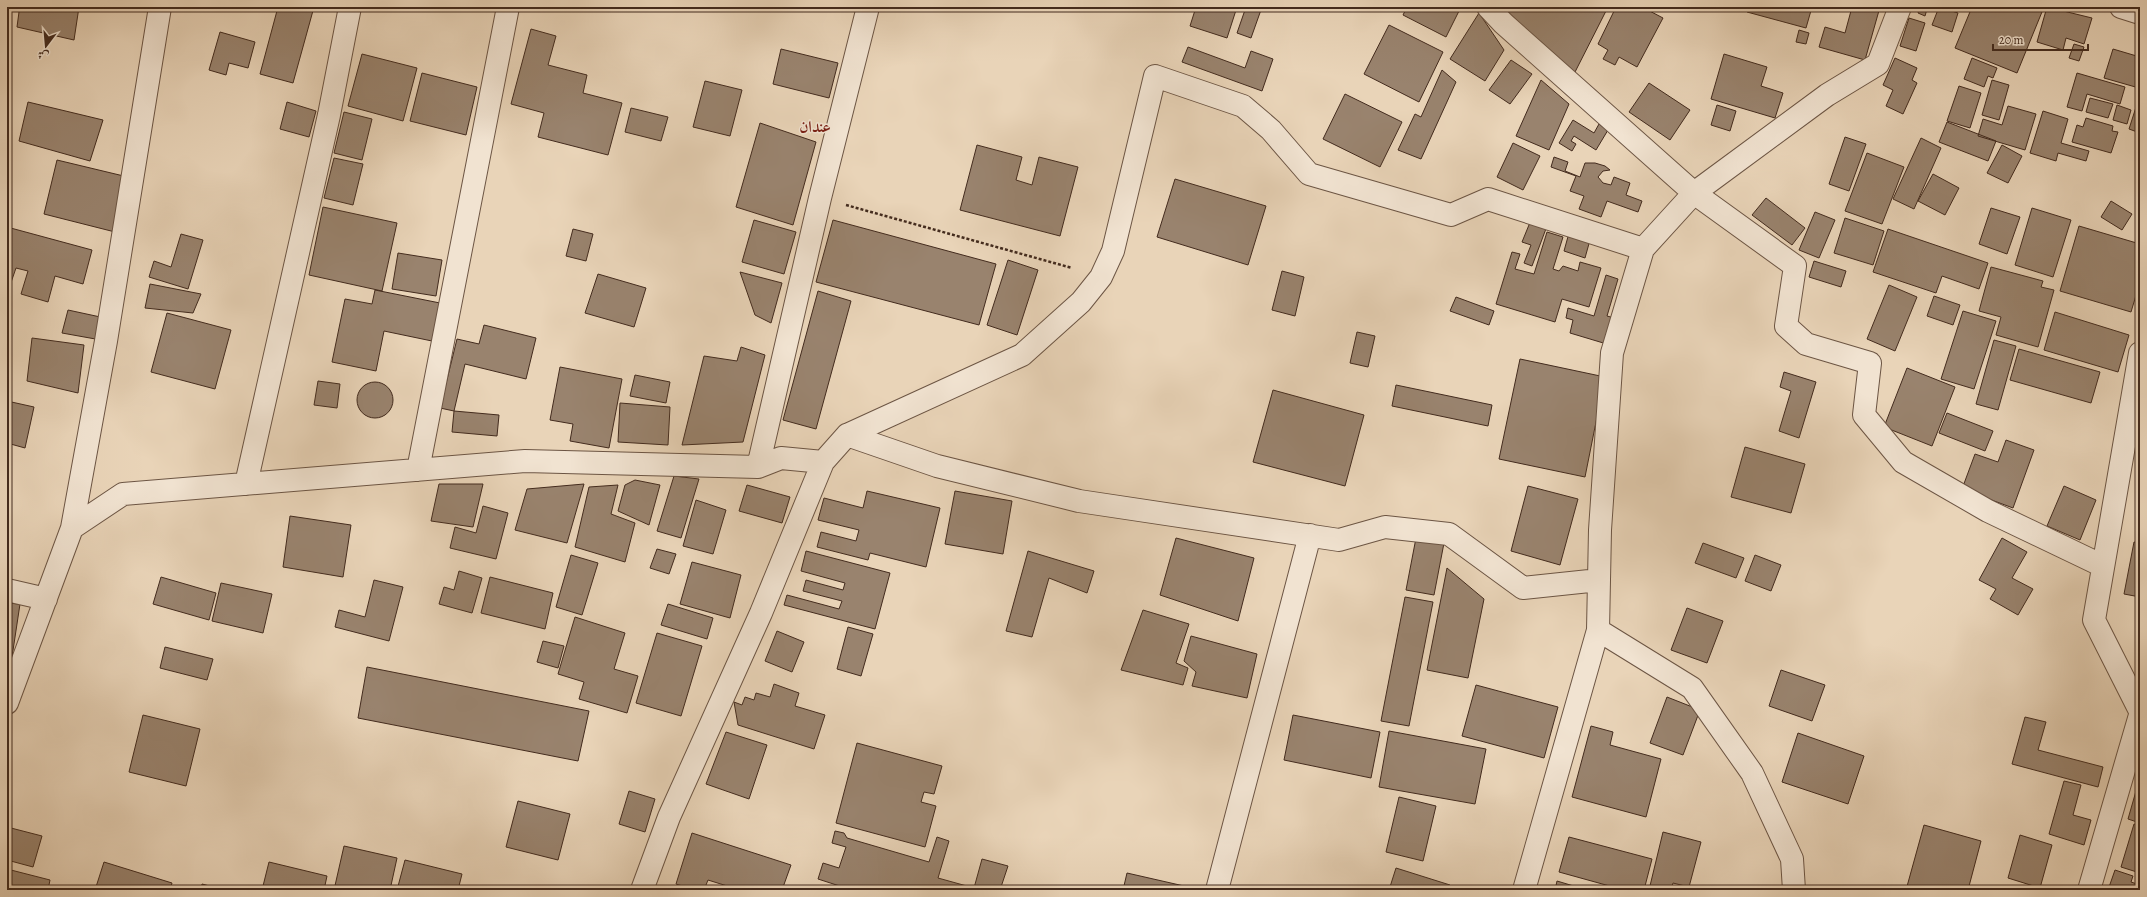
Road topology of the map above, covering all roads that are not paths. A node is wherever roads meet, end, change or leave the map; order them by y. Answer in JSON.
{"nodes":[{"id":1,"x":160,"y":7,"type":"edge"},
{"id":2,"x":350,"y":7,"type":"edge"},
{"id":3,"x":508,"y":7,"type":"edge"},
{"id":4,"x":868,"y":7,"type":"edge"},
{"id":5,"x":1488,"y":7,"type":"edge"},
{"id":6,"x":1900,"y":7,"type":"edge"},
{"id":7,"x":2121,"y":7,"type":"edge"},
{"id":8,"x":2140,"y":13,"type":"edge"},
{"id":9,"x":1694,"y":193,"type":"junction"},
{"id":10,"x":1643,"y":249,"type":"junction"},
{"id":11,"x":2140,"y":353,"type":"edge"},
{"id":12,"x":847,"y":434,"type":"junction"},
{"id":13,"x":823,"y":462,"type":"junction"},
{"id":14,"x":758,"y":467,"type":"junction"},
{"id":15,"x":418,"y":470,"type":"junction"},
{"id":16,"x":246,"y":484,"type":"junction"},
{"id":17,"x":72,"y":528,"type":"junction"},
{"id":18,"x":1310,"y":535,"type":"junction"},
{"id":19,"x":2103,"y":566,"type":"junction"},
{"id":20,"x":1599,"y":580,"type":"junction"},
{"id":21,"x":7,"y":590,"type":"edge"},
{"id":22,"x":46,"y":599,"type":"junction"},
{"id":23,"x":1598,"y":630,"type":"junction"},
{"id":24,"x":7,"y":703,"type":"edge"},
{"id":25,"x":2140,"y":711,"type":"edge"},
{"id":26,"x":2140,"y":715,"type":"edge"},
{"id":27,"x":642,"y":890,"type":"edge"},
{"id":28,"x":1217,"y":890,"type":"edge"},
{"id":29,"x":1524,"y":890,"type":"edge"},
{"id":30,"x":1794,"y":890,"type":"edge"},
{"id":31,"x":2089,"y":890,"type":"edge"}],
"edges":[{"from":1,"to":17,"type":"street"},
{"from":2,"to":16,"type":"street"},
{"from":3,"to":15,"type":"street"},
{"from":4,"to":14,"type":"street"},
{"from":5,"to":9,"type":"street"},
{"from":6,"to":9,"type":"street"},
{"from":7,"to":8,"type":"street"},
{"from":9,"to":10,"type":"street"},
{"from":9,"to":19,"type":"street"},
{"from":10,"to":12,"type":"street"},
{"from":10,"to":20,"type":"street"},
{"from":11,"to":19,"type":"street"},
{"from":12,"to":13,"type":"street"},
{"from":12,"to":18,"type":"street"},
{"from":13,"to":14,"type":"street"},
{"from":13,"to":27,"type":"street"},
{"from":14,"to":15,"type":"street"},
{"from":15,"to":16,"type":"street"},
{"from":16,"to":17,"type":"street"},
{"from":17,"to":22,"type":"street"},
{"from":18,"to":20,"type":"street"},
{"from":18,"to":28,"type":"street"},
{"from":19,"to":25,"type":"street"},
{"from":20,"to":23,"type":"street"},
{"from":21,"to":22,"type":"street"},
{"from":22,"to":24,"type":"street"},
{"from":23,"to":29,"type":"street"},
{"from":23,"to":30,"type":"street"},
{"from":26,"to":31,"type":"street"}]}
